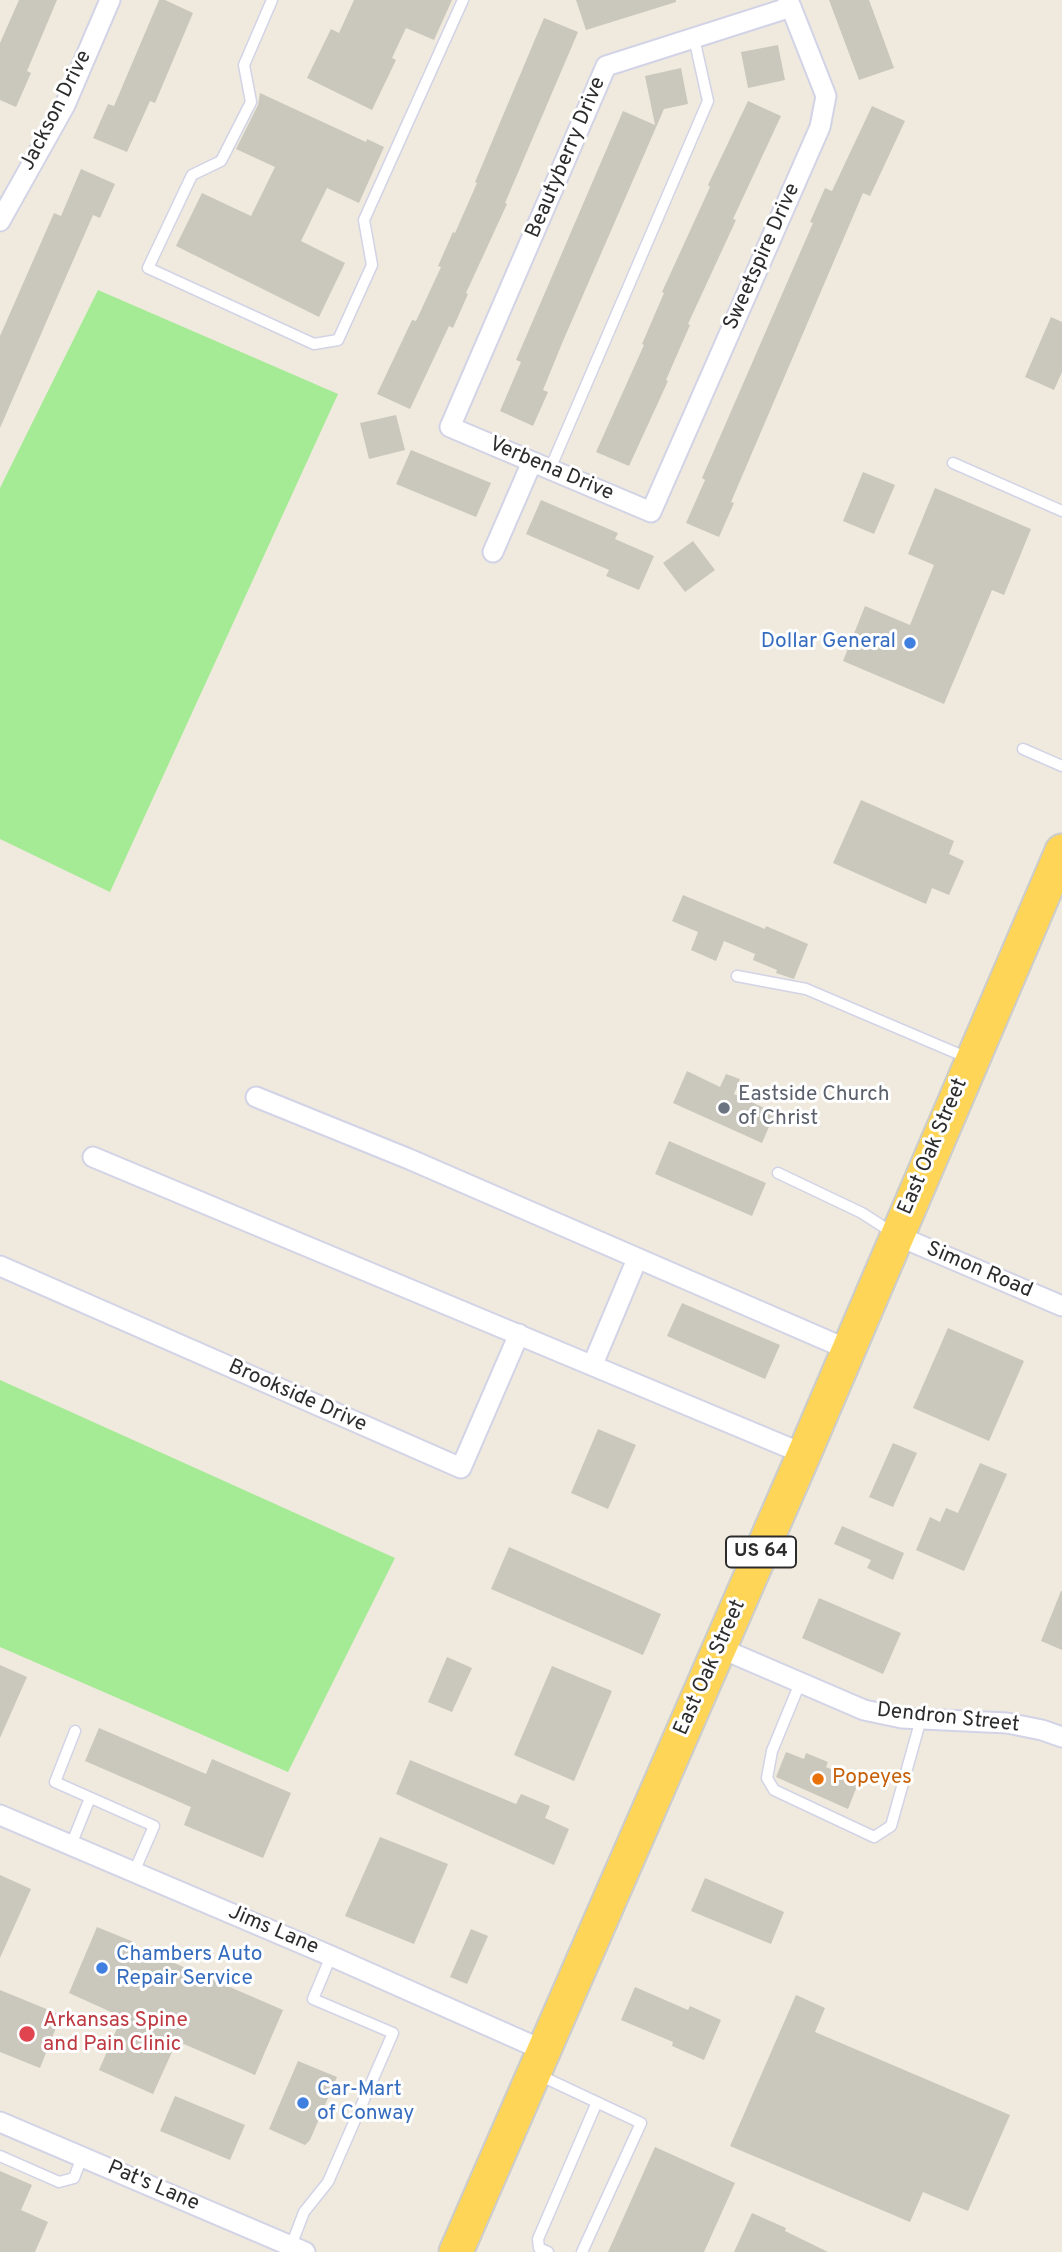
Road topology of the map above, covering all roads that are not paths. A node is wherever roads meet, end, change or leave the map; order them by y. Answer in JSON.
{"nodes":[{"id":1,"x":110,"y":0,"type":"edge"},
{"id":2,"x":272,"y":0,"type":"edge"},
{"id":3,"x":463,"y":0,"type":"edge"},
{"id":4,"x":789,"y":3,"type":"edge"},
{"id":5,"x":694,"y":38,"type":"junction"},
{"id":6,"x":0,"y":221,"type":"edge"},
{"id":7,"x":450,"y":428,"type":"joint"},
{"id":8,"x":953,"y":463,"type":"dead end"},
{"id":9,"x":541,"y":466,"type":"junction"},
{"id":10,"x":1062,"y":511,"type":"edge"},
{"id":11,"x":651,"y":512,"type":"joint"},
{"id":12,"x":493,"y":552,"type":"dead end"},
{"id":13,"x":1023,"y":749,"type":"dead end"},
{"id":14,"x":1062,"y":766,"type":"edge"},
{"id":15,"x":1062,"y":851,"type":"edge"},
{"id":16,"x":737,"y":976,"type":"dead end"},
{"id":17,"x":972,"y":1059,"type":"junction"},
{"id":18,"x":256,"y":1097,"type":"dead end"},
{"id":19,"x":93,"y":1157,"type":"dead end"},
{"id":20,"x":778,"y":1173,"type":"dead end"},
{"id":21,"x":896,"y":1235,"type":"junction"},
{"id":22,"x":638,"y":1259,"type":"junction"},
{"id":23,"x":0,"y":1266,"type":"edge"},
{"id":24,"x":1062,"y":1306,"type":"edge"},
{"id":25,"x":519,"y":1334,"type":"junction"},
{"id":26,"x":849,"y":1349,"type":"junction"},
{"id":27,"x":593,"y":1364,"type":"junction"},
{"id":28,"x":804,"y":1454,"type":"junction"},
{"id":29,"x":720,"y":1648,"type":"junction"},
{"id":30,"x":800,"y":1683,"type":"junction"},
{"id":31,"x":921,"y":1719,"type":"junction"},
{"id":32,"x":75,"y":1731,"type":"dead end"},
{"id":33,"x":1062,"y":1737,"type":"edge"},
{"id":34,"x":90,"y":1798,"type":"junction"},
{"id":35,"x":0,"y":1815,"type":"edge"},
{"id":36,"x":71,"y":1845,"type":"junction"},
{"id":37,"x":134,"y":1872,"type":"junction"},
{"id":38,"x":331,"y":1956,"type":"junction"},
{"id":39,"x":540,"y":2062,"type":"junction"},
{"id":40,"x":597,"y":2102,"type":"junction"},
{"id":41,"x":0,"y":2122,"type":"edge"},
{"id":42,"x":0,"y":2156,"type":"edge"},
{"id":43,"x":82,"y":2157,"type":"junction"},
{"id":44,"x":298,"y":2249,"type":"edge"},
{"id":45,"x":457,"y":2252,"type":"edge"},
{"id":46,"x":548,"y":2252,"type":"edge"},
{"id":47,"x":582,"y":2252,"type":"edge"}],
"edges":[{"from":1,"to":6,"type":"street","name":"Jackson Drive"},
{"from":2,"to":3,"type":"lane"},
{"from":4,"to":5,"type":"street","name":"Beautyberry Drive"},
{"from":4,"to":11,"type":"street","name":"Sweetspire Drive"},
{"from":5,"to":7,"type":"street","name":"Beautyberry Drive"},
{"from":5,"to":9,"type":"lane"},
{"from":7,"to":9,"type":"street","name":"Verbena Drive"},
{"from":8,"to":10,"type":"lane"},
{"from":9,"to":11,"type":"street","name":"Verbena Drive"},
{"from":9,"to":12,"type":"street"},
{"from":13,"to":14,"type":"lane"},
{"from":15,"to":17,"type":"highway","name":"East Oak Street","number":"US 64"},
{"from":16,"to":17,"type":"lane"},
{"from":17,"to":21,"type":"highway","name":"East Oak Street","number":"US 64"},
{"from":18,"to":22,"type":"street"},
{"from":19,"to":25,"type":"street"},
{"from":20,"to":21,"type":"lane"},
{"from":21,"to":24,"type":"street","name":"Simon Road"},
{"from":21,"to":26,"type":"highway","name":"East Oak Street","number":"US 64"},
{"from":22,"to":26,"type":"street"},
{"from":22,"to":27,"type":"street"},
{"from":23,"to":25,"type":"street","name":"Brookside Drive"},
{"from":25,"to":27,"type":"street"},
{"from":26,"to":28,"type":"highway","name":"East Oak Street","number":"US 64"},
{"from":27,"to":28,"type":"street"},
{"from":28,"to":29,"type":"highway","name":"East Oak Street","number":"US 64"},
{"from":29,"to":30,"type":"street","name":"Dendron Street"},
{"from":29,"to":39,"type":"highway","name":"East Oak Street","number":"US 64"},
{"from":30,"to":31,"type":"street","name":"Dendron Street"},
{"from":30,"to":31,"type":"lane"},
{"from":31,"to":33,"type":"street","name":"Dendron Street"},
{"from":32,"to":34,"type":"lane"},
{"from":34,"to":36,"type":"lane"},
{"from":34,"to":37,"type":"lane"},
{"from":35,"to":36,"type":"street","name":"Jims Lane"},
{"from":36,"to":37,"type":"street","name":"Jims Lane"},
{"from":37,"to":38,"type":"street","name":"Jims Lane"},
{"from":38,"to":39,"type":"street","name":"Jims Lane"},
{"from":38,"to":44,"type":"lane"},
{"from":39,"to":40,"type":"lane"},
{"from":39,"to":45,"type":"highway","name":"East Oak Street","number":"US 64"},
{"from":40,"to":46,"type":"lane"},
{"from":40,"to":47,"type":"lane"},
{"from":41,"to":43,"type":"street","name":"Pat's Lane"},
{"from":42,"to":43,"type":"lane"},
{"from":43,"to":44,"type":"street","name":"Pat's Lane"}]}
